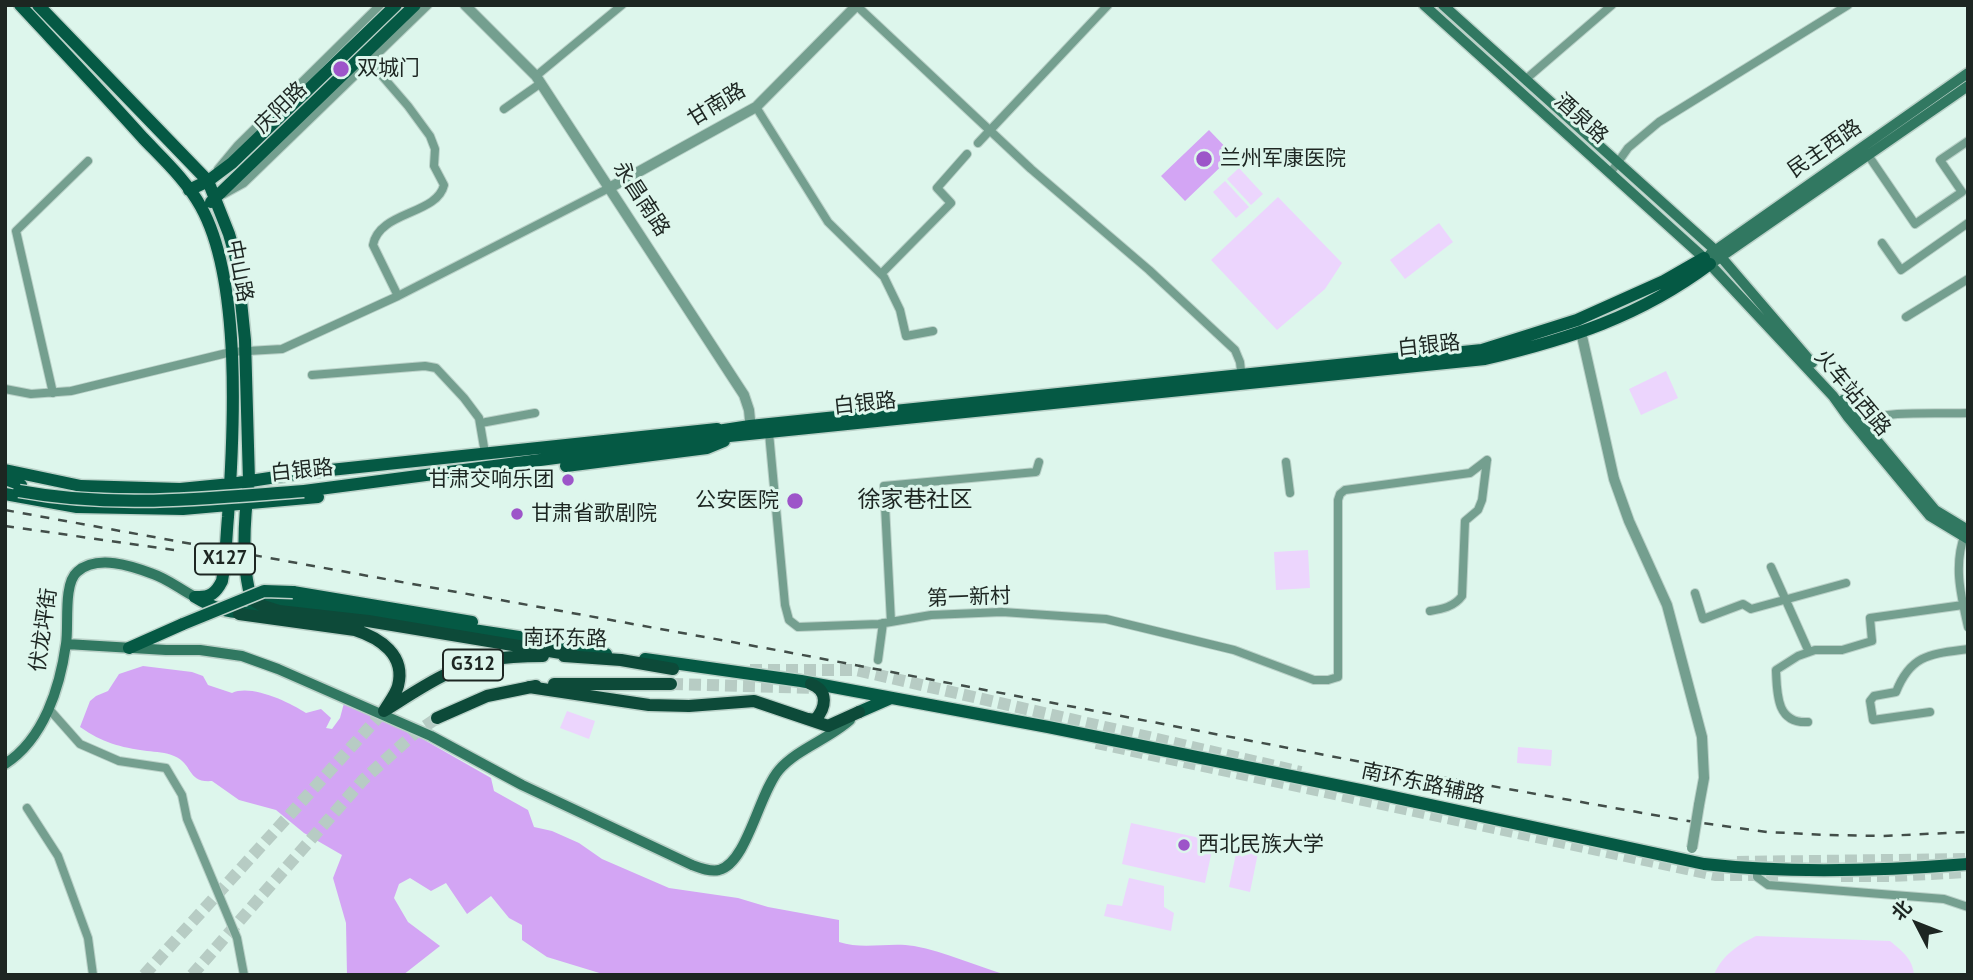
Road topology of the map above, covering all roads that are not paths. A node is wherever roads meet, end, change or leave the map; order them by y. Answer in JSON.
{"nodes":[{"id":1,"x":20,"y":5,"type":"edge"},
{"id":2,"x":38,"y":5,"type":"edge"},
{"id":3,"x":380,"y":5,"type":"edge"},
{"id":4,"x":396,"y":5,"type":"edge"},
{"id":5,"x":415,"y":5,"type":"edge"},
{"id":6,"x":428,"y":5,"type":"edge"},
{"id":7,"x":465,"y":5,"type":"edge"},
{"id":8,"x":622,"y":5,"type":"edge"},
{"id":9,"x":856,"y":5,"type":"edge"},
{"id":10,"x":1108,"y":5,"type":"edge"},
{"id":11,"x":1424,"y":5,"type":"edge"},
{"id":12,"x":1443,"y":5,"type":"edge"},
{"id":13,"x":1612,"y":5,"type":"edge"},
{"id":14,"x":1848,"y":5,"type":"edge"},
{"id":15,"x":370,"y":62,"type":"junction"},
{"id":16,"x":1968,"y":73,"type":"edge"},
{"id":17,"x":539,"y":79,"type":"junction"},
{"id":18,"x":1526,"y":79,"type":"junction"},
{"id":19,"x":1968,"y":86,"type":"edge"},
{"id":20,"x":756,"y":107,"type":"junction"},
{"id":21,"x":504,"y":109,"type":"dead end"},
{"id":22,"x":991,"y":131,"type":"junction"},
{"id":23,"x":1968,"y":141,"type":"edge"},
{"id":24,"x":978,"y":143,"type":"dead end"},
{"id":25,"x":967,"y":154,"type":"dead end"},
{"id":26,"x":1868,"y":155,"type":"junction"},
{"id":27,"x":88,"y":161,"type":"dead end"},
{"id":28,"x":1619,"y":162,"type":"junction"},
{"id":29,"x":1611,"y":172,"type":"junction"},
{"id":30,"x":208,"y":181,"type":"junction"},
{"id":31,"x":611,"y":187,"type":"junction"},
{"id":32,"x":189,"y":190,"type":"junction"},
{"id":33,"x":216,"y":200,"type":"junction"},
{"id":34,"x":201,"y":207,"type":"junction"},
{"id":35,"x":1968,"y":223,"type":"edge"},
{"id":36,"x":1882,"y":243,"type":"dead end"},
{"id":37,"x":1712,"y":257,"type":"junction"},
{"id":38,"x":881,"y":274,"type":"junction"},
{"id":39,"x":1968,"y":279,"type":"edge"},
{"id":40,"x":398,"y":296,"type":"junction"},
{"id":41,"x":1906,"y":317,"type":"dead end"},
{"id":42,"x":933,"y":331,"type":"dead end"},
{"id":43,"x":1581,"y":332,"type":"junction"},
{"id":44,"x":230,"y":352,"type":"junction"},
{"id":45,"x":244,"y":352,"type":"junction"},
{"id":46,"x":312,"y":375,"type":"dead end"},
{"id":47,"x":1242,"y":381,"type":"junction"},
{"id":48,"x":5,"y":389,"type":"edge"},
{"id":49,"x":53,"y":393,"type":"junction"},
{"id":50,"x":535,"y":413,"type":"dead end"},
{"id":51,"x":1968,"y":414,"type":"edge"},
{"id":52,"x":1857,"y":422,"type":"junction"},
{"id":53,"x":481,"y":423,"type":"junction"},
{"id":54,"x":751,"y":431,"type":"junction"},
{"id":55,"x":733,"y":433,"type":"junction"},
{"id":56,"x":769,"y":433,"type":"junction"},
{"id":57,"x":485,"y":453,"type":"junction"},
{"id":58,"x":1039,"y":462,"type":"dead end"},
{"id":59,"x":1286,"y":462,"type":"dead end"},
{"id":60,"x":5,"y":470,"type":"edge"},
{"id":61,"x":5,"y":479,"type":"edge"},
{"id":62,"x":248,"y":481,"type":"junction"},
{"id":63,"x":231,"y":484,"type":"junction"},
{"id":64,"x":5,"y":487,"type":"edge"},
{"id":65,"x":20,"y":488,"type":"junction"},
{"id":66,"x":1290,"y":493,"type":"dead end"},
{"id":67,"x":5,"y":494,"type":"edge"},
{"id":68,"x":246,"y":502,"type":"junction"},
{"id":69,"x":229,"y":503,"type":"junction"},
{"id":70,"x":1966,"y":534,"type":"edge"},
{"id":71,"x":1771,"y":567,"type":"dead end"},
{"id":72,"x":1846,"y":583,"type":"dead end"},
{"id":73,"x":1695,"y":593,"type":"dead end"},
{"id":74,"x":195,"y":597,"type":"junction"},
{"id":75,"x":1786,"y":598,"type":"junction"},
{"id":76,"x":251,"y":599,"type":"junction"},
{"id":77,"x":1963,"y":605,"type":"junction"},
{"id":78,"x":1430,"y":611,"type":"dead end"},
{"id":79,"x":239,"y":614,"type":"junction"},
{"id":80,"x":887,"y":623,"type":"junction"},
{"id":81,"x":1968,"y":627,"type":"edge"},
{"id":82,"x":532,"y":639,"type":"junction"},
{"id":83,"x":66,"y":644,"type":"junction"},
{"id":84,"x":129,"y":648,"type":"junction"},
{"id":85,"x":1968,"y":649,"type":"edge"},
{"id":86,"x":1809,"y":652,"type":"junction"},
{"id":87,"x":573,"y":655,"type":"junction"},
{"id":88,"x":878,"y":660,"type":"dead end"},
{"id":89,"x":673,"y":669,"type":"tunnel mouth"},
{"id":90,"x":671,"y":684,"type":"tunnel mouth"},
{"id":91,"x":811,"y":684,"type":"junction"},
{"id":92,"x":529,"y":687,"type":"junction"},
{"id":93,"x":891,"y":698,"type":"junction"},
{"id":94,"x":48,"y":709,"type":"junction"},
{"id":95,"x":859,"y":712,"type":"junction"},
{"id":96,"x":1930,"y":712,"type":"dead end"},
{"id":97,"x":437,"y":718,"type":"tunnel mouth"},
{"id":98,"x":808,"y":719,"type":"junction"},
{"id":99,"x":1808,"y":722,"type":"dead end"},
{"id":100,"x":5,"y":764,"type":"edge"},
{"id":101,"x":27,"y":808,"type":"dead end"},
{"id":102,"x":1691,"y":854,"type":"junction"},
{"id":103,"x":1968,"y":866,"type":"edge"},
{"id":104,"x":1757,"y":870,"type":"junction"},
{"id":105,"x":1968,"y":907,"type":"edge"},
{"id":106,"x":93,"y":975,"type":"edge"},
{"id":107,"x":244,"y":975,"type":"edge"}],
"edges":[{"from":1,"to":32,"type":"main road","name":"中山路"},
{"from":2,"to":30,"type":"main road","name":"中山路"},
{"from":3,"to":30,"type":"street"},
{"from":4,"to":30,"type":"main road","name":"庆阳路"},
{"from":5,"to":33,"type":"main road","name":"庆阳路"},
{"from":6,"to":15,"type":"street"},
{"from":7,"to":17,"type":"street","name":"永昌南路"},
{"from":8,"to":17,"type":"street"},
{"from":9,"to":20,"type":"street","name":"甘南路"},
{"from":9,"to":22,"type":"street"},
{"from":10,"to":22,"type":"street"},
{"from":11,"to":29,"type":"main road","name":"酒泉路"},
{"from":12,"to":18,"type":"main road","name":"酒泉路"},
{"from":13,"to":18,"type":"street"},
{"from":14,"to":28,"type":"street"},
{"from":15,"to":33,"type":"street"},
{"from":15,"to":40,"type":"street"},
{"from":16,"to":37,"type":"main road","name":"民主西路"},
{"from":17,"to":21,"type":"street"},
{"from":17,"to":31,"type":"street","name":"永昌南路"},
{"from":18,"to":28,"type":"main road","name":"酒泉路"},
{"from":19,"to":26,"type":"main road","name":"民主西路"},
{"from":20,"to":31,"type":"street","name":"甘南路"},
{"from":20,"to":38,"type":"street"},
{"from":22,"to":24,"type":"street"},
{"from":22,"to":47,"type":"street"},
{"from":23,"to":26,"type":"street"},
{"from":25,"to":38,"type":"street"},
{"from":26,"to":37,"type":"main road","name":"民主西路"},
{"from":27,"to":49,"type":"street"},
{"from":28,"to":29,"type":"street"},
{"from":28,"to":37,"type":"main road","name":"酒泉路"},
{"from":29,"to":37,"type":"main road","name":"酒泉路"},
{"from":30,"to":32,"type":"main road","name":"庆阳路"},
{"from":30,"to":33,"type":"main road","name":"中山路"},
{"from":31,"to":40,"type":"street"},
{"from":31,"to":54,"type":"street","name":"永昌南路"},
{"from":32,"to":34,"type":"main road","name":"中山路"},
{"from":33,"to":34,"type":"main road","name":"庆阳路"},
{"from":33,"to":45,"type":"main road","name":"中山路"},
{"from":34,"to":44,"type":"main road","name":"中山路"},
{"from":35,"to":36,"type":"street"},
{"from":37,"to":43,"type":"main road","name":"白银路"},
{"from":37,"to":47,"type":"main road","name":"白银路"},
{"from":37,"to":52,"type":"main road","name":"火车站西路"},
{"from":38,"to":42,"type":"street"},
{"from":39,"to":41,"type":"street"},
{"from":40,"to":45,"type":"street"},
{"from":43,"to":47,"type":"main road","name":"白银路"},
{"from":43,"to":102,"type":"street","bridge":true},
{"from":44,"to":45,"type":"street"},
{"from":44,"to":49,"type":"street"},
{"from":44,"to":63,"type":"main road","name":"中山路"},
{"from":45,"to":62,"type":"main road","name":"中山路"},
{"from":46,"to":53,"type":"street"},
{"from":47,"to":54,"type":"main road","name":"白银路"},
{"from":47,"to":56,"type":"main road","name":"白银路"},
{"from":48,"to":49,"type":"street"},
{"from":50,"to":53,"type":"street"},
{"from":51,"to":52,"type":"street"},
{"from":52,"to":70,"type":"main road","name":"火车站西路"},
{"from":53,"to":57,"type":"street"},
{"from":54,"to":55,"type":"main road","name":"白银路"},
{"from":54,"to":56,"type":"main road","name":"白银路"},
{"from":55,"to":57,"type":"main road"},
{"from":55,"to":65,"type":"main road","name":"白银路","bridge":true},
{"from":55,"to":68,"type":"main road"},
{"from":56,"to":80,"type":"street","name":"第一新村"},
{"from":57,"to":62,"type":"main road"},
{"from":58,"to":80,"type":"street"},
{"from":59,"to":66,"type":"street"},
{"from":60,"to":63,"type":"main road"},
{"from":61,"to":65,"type":"main road","name":"白银路"},
{"from":62,"to":63,"type":"main road"},
{"from":62,"to":68,"type":"main road","name":"中山路"},
{"from":63,"to":69,"type":"main road","name":"中山路","number":"X127"},
{"from":64,"to":65,"type":"main road","name":"白银路"},
{"from":67,"to":69,"type":"main road"},
{"from":68,"to":69,"type":"main road"},
{"from":68,"to":76,"type":"main road","name":"中山路"},
{"from":69,"to":74,"type":"main road","name":"中山路","number":"X127"},
{"from":70,"to":77,"type":"street"},
{"from":71,"to":75,"type":"street"},
{"from":72,"to":75,"type":"street"},
{"from":73,"to":75,"type":"street"},
{"from":74,"to":79,"type":"main road"},
{"from":74,"to":83,"type":"main road","name":"伏龙坪街","number":"X127"},
{"from":75,"to":86,"type":"street"},
{"from":76,"to":79,"type":"main road"},
{"from":76,"to":82,"type":"main road"},
{"from":76,"to":87,"type":"highway"},
{"from":77,"to":81,"type":"street"},
{"from":77,"to":86,"type":"street"},
{"from":78,"to":80,"type":"street","name":"第一新村"},
{"from":79,"to":87,"type":"highway","name":"南环东路","number":"G312"},
{"from":80,"to":88,"type":"street"},
{"from":82,"to":84,"type":"main road","bridge":true},
{"from":82,"to":91,"type":"main road","name":"南环东路辅路"},
{"from":83,"to":84,"type":"main road"},
{"from":83,"to":94,"type":"main road","name":"伏龙坪街","number":"X127"},
{"from":84,"to":95,"type":"main road"},
{"from":85,"to":96,"type":"street"},
{"from":86,"to":99,"type":"street"},
{"from":87,"to":89,"type":"highway","name":"南环东路","number":"G312"},
{"from":90,"to":92,"type":"highway","name":"南环东路","number":"G312"},
{"from":91,"to":93,"type":"main road","name":"南环东路辅路"},
{"from":91,"to":98,"type":"highway"},
{"from":92,"to":97,"type":"highway","name":"南环东路","number":"G312"},
{"from":92,"to":98,"type":"highway"},
{"from":93,"to":95,"type":"main road"},
{"from":93,"to":102,"type":"main road","name":"南环东路辅路"},
{"from":94,"to":100,"type":"main road","name":"伏龙坪街","number":"X127"},
{"from":94,"to":107,"type":"street"},
{"from":95,"to":98,"type":"highway"},
{"from":101,"to":106,"type":"street"},
{"from":102,"to":104,"type":"main road","name":"南环东路辅路"},
{"from":103,"to":104,"type":"main road","name":"南环东路辅路"},
{"from":104,"to":105,"type":"street"}]}
